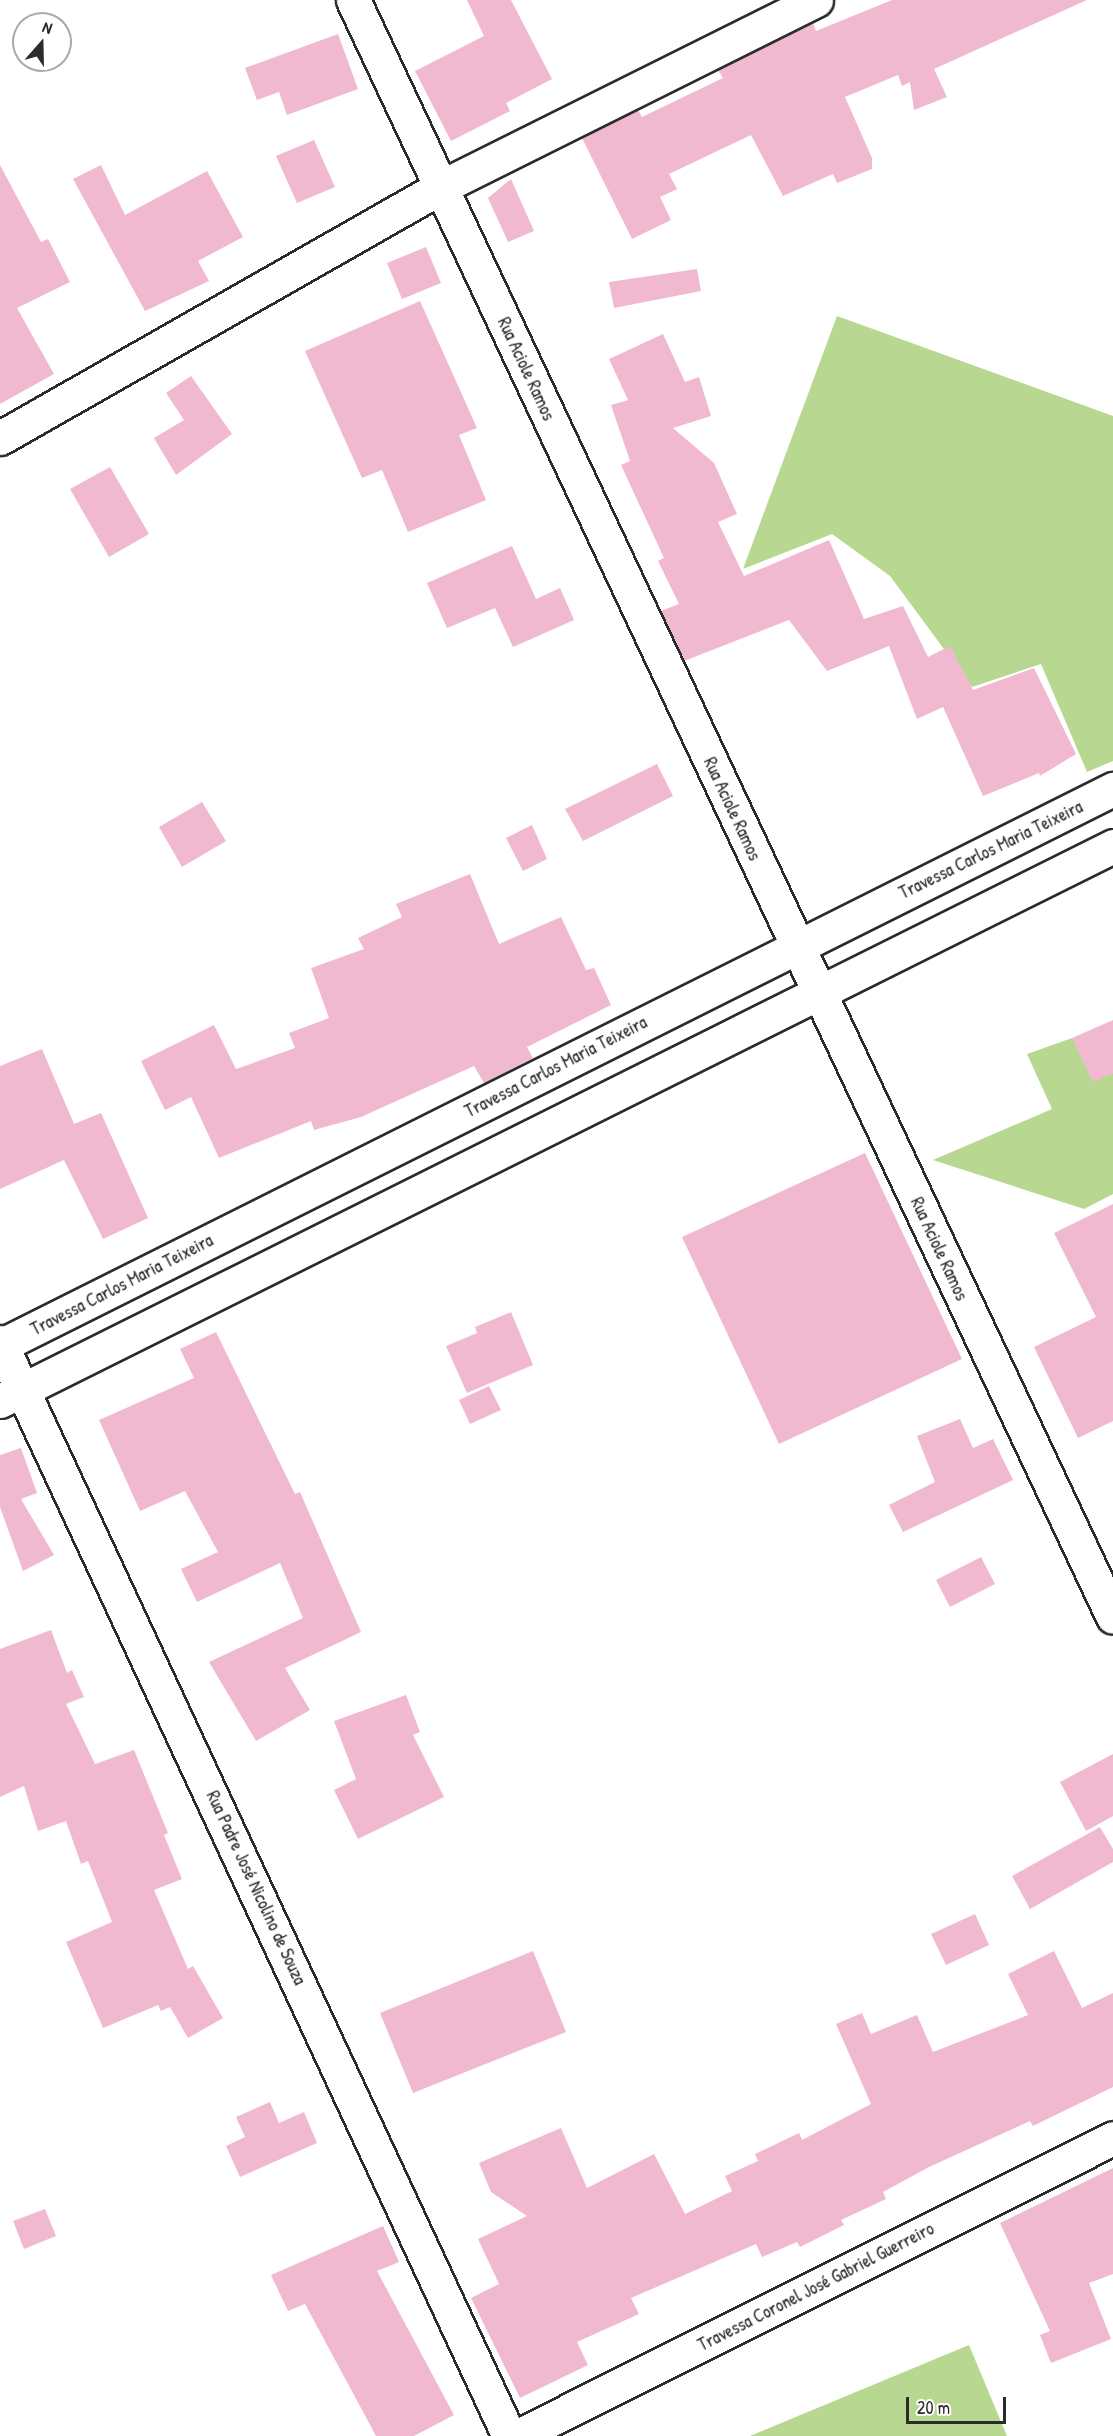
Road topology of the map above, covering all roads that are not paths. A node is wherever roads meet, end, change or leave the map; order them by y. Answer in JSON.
{"nodes":[{"id":1,"x":353,"y":0,"type":"edge"},
{"id":2,"x":816,"y":0,"type":"edge"},
{"id":3,"x":441,"y":187,"type":"junction"},
{"id":4,"x":0,"y":438,"type":"edge"},
{"id":5,"x":1113,"y":789,"type":"edge"},
{"id":6,"x":1113,"y":846,"type":"edge"},
{"id":7,"x":796,"y":947,"type":"junction"},
{"id":8,"x":820,"y":994,"type":"junction"},
{"id":9,"x":0,"y":1344,"type":"edge"},
{"id":10,"x":12,"y":1395,"type":"edge"},
{"id":11,"x":1113,"y":1617,"type":"edge"},
{"id":12,"x":1113,"y":2138,"type":"edge"},
{"id":13,"x":509,"y":2436,"type":"edge"},
{"id":14,"x":518,"y":2436,"type":"edge"}],
"edges":[{"from":1,"to":3,"type":"street","name":"Rua Aciole Ramos"},
{"from":2,"to":3,"type":"street"},
{"from":3,"to":4,"type":"street"},
{"from":3,"to":7,"type":"street","name":"Rua Aciole Ramos"},
{"from":5,"to":7,"type":"street","name":"Travessa Carlos Maria Teixeira"},
{"from":6,"to":8,"type":"street"},
{"from":7,"to":8,"type":"street","name":"Rua Aciole Ramos"},
{"from":7,"to":9,"type":"street","name":"Travessa Carlos Maria Teixeira"},
{"from":8,"to":10,"type":"street"},
{"from":8,"to":11,"type":"street","name":"Rua Aciole Ramos"},
{"from":9,"to":10,"type":"street","name":"Rua Padre José Nicolino de Souza"},
{"from":10,"to":13,"type":"street","name":"Rua Padre José Nicolino de Souza"},
{"from":12,"to":14,"type":"street","name":"Travessa Coronel José Gabriel Guerreiro"}]}
